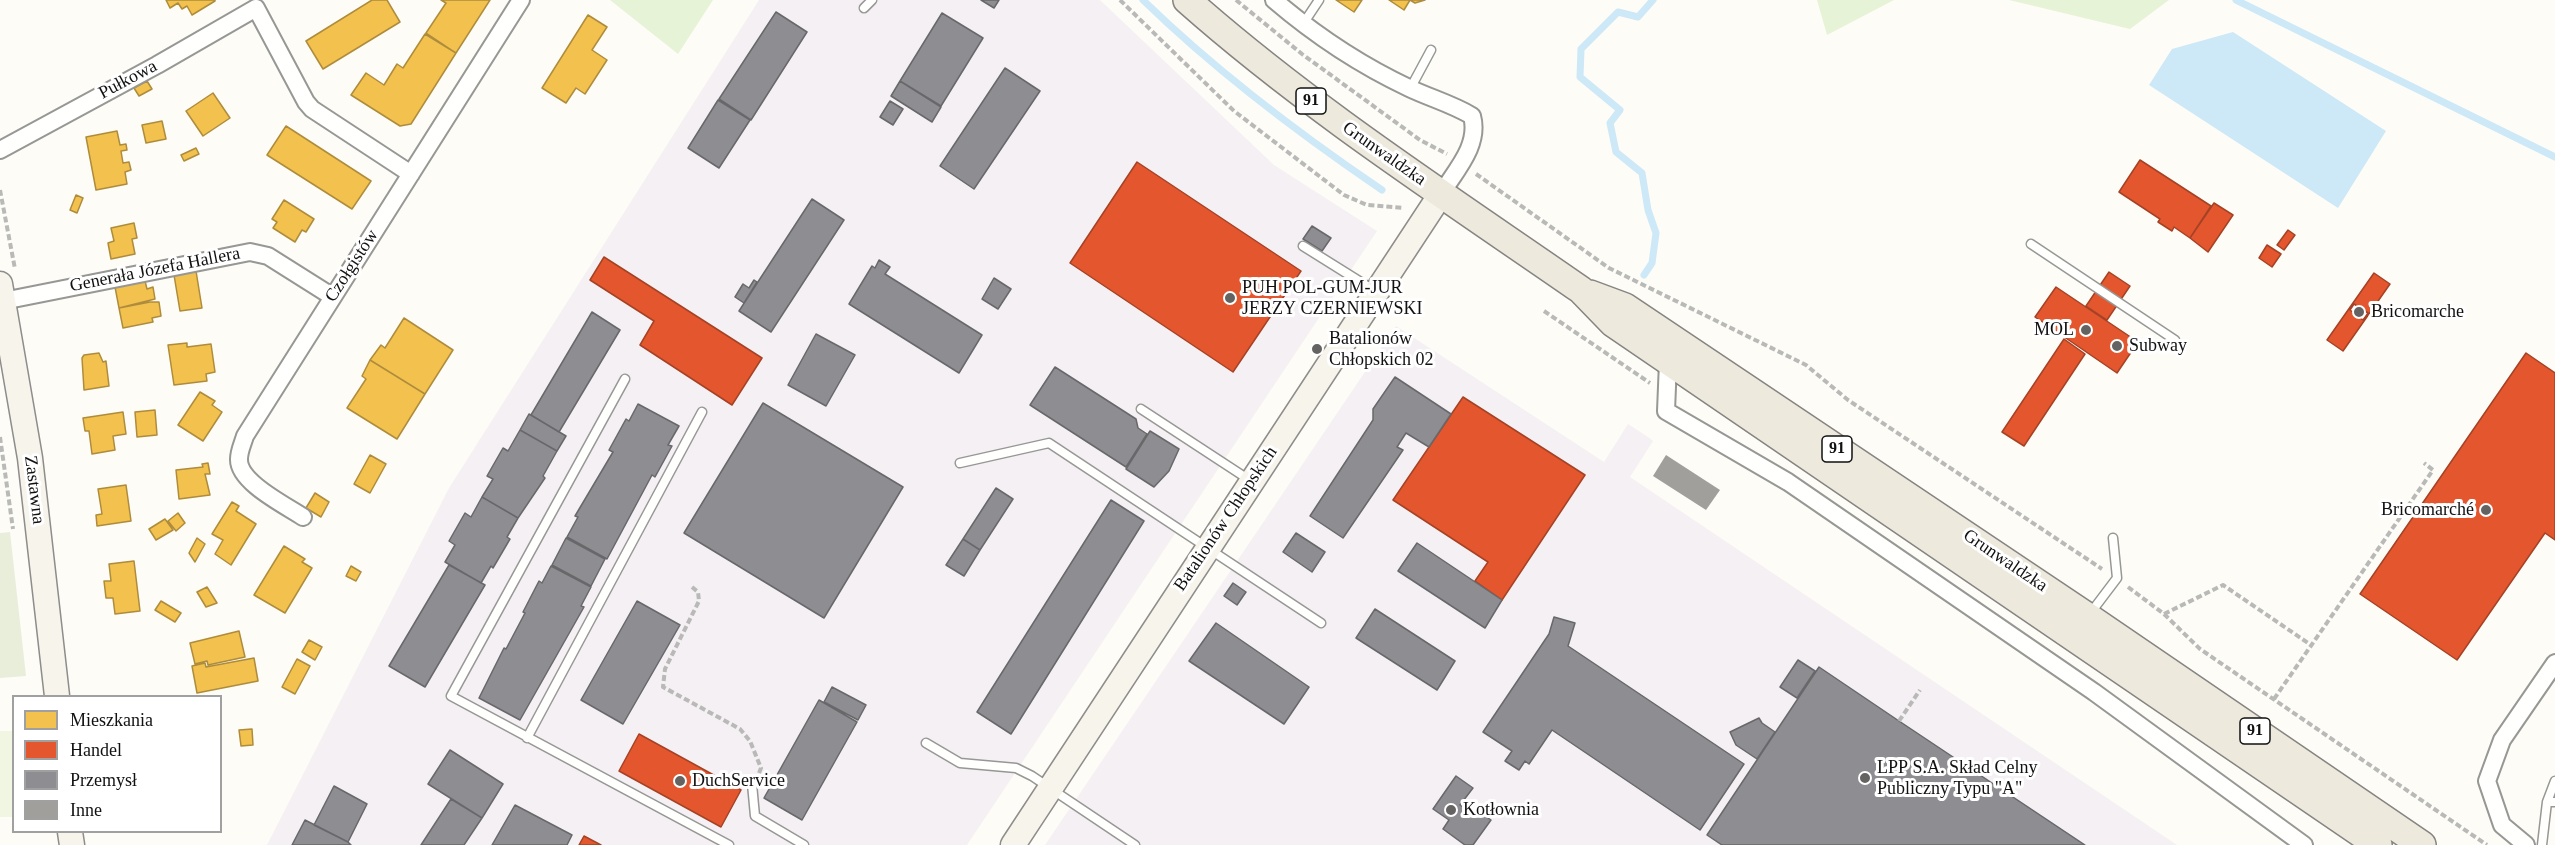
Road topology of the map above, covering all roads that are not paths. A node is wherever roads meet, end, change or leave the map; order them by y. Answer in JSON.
{"nodes":[{"id":1,"x":521,"y":0,"type":"edge"},
{"id":2,"x":872,"y":0,"type":"edge"},
{"id":3,"x":1187,"y":0,"type":"edge"},
{"id":4,"x":1274,"y":0,"type":"edge"},
{"id":5,"x":1319,"y":0,"type":"edge"},
{"id":6,"x":864,"y":8,"type":"dead end"},
{"id":7,"x":1303,"y":24,"type":"junction"},
{"id":8,"x":1431,"y":50,"type":"dead end"},
{"id":9,"x":1410,"y":89,"type":"junction"},
{"id":10,"x":0,"y":150,"type":"edge"},
{"id":11,"x":411,"y":174,"type":"junction"},
{"id":12,"x":1442,"y":194,"type":"junction"},
{"id":13,"x":2031,"y":244,"type":"dead end"},
{"id":14,"x":1303,"y":246,"type":"dead end"},
{"id":15,"x":1581,"y":290,"type":"junction"},
{"id":16,"x":1376,"y":291,"type":"junction"},
{"id":17,"x":2,"y":293,"type":"edge"},
{"id":18,"x":333,"y":297,"type":"junction"},
{"id":19,"x":2175,"y":340,"type":"dead end"},
{"id":20,"x":1668,"y":362,"type":"junction"},
{"id":21,"x":625,"y":379,"type":"dead end"},
{"id":22,"x":1141,"y":409,"type":"dead end"},
{"id":23,"x":702,"y":412,"type":"dead end"},
{"id":24,"x":960,"y":463,"type":"dead end"},
{"id":25,"x":1251,"y":481,"type":"junction"},
{"id":26,"x":303,"y":517,"type":"dead end"},
{"id":27,"x":2113,"y":538,"type":"dead end"},
{"id":28,"x":1207,"y":546,"type":"junction"},
{"id":29,"x":1321,"y":623,"type":"dead end"},
{"id":30,"x":2078,"y":625,"type":"junction"},
{"id":31,"x":2555,"y":663,"type":"edge"},
{"id":32,"x":57,"y":695,"type":"edge"},
{"id":33,"x":528,"y":738,"type":"junction"},
{"id":34,"x":926,"y":743,"type":"dead end"},
{"id":35,"x":2555,"y":781,"type":"edge"},
{"id":36,"x":752,"y":784,"type":"road end"},
{"id":37,"x":1050,"y":790,"type":"junction"},
{"id":38,"x":2551,"y":802,"type":"edge"},
{"id":39,"x":729,"y":845,"type":"edge"},
{"id":40,"x":804,"y":845,"type":"edge"},
{"id":41,"x":1013,"y":845,"type":"edge"},
{"id":42,"x":1135,"y":845,"type":"edge"},
{"id":43,"x":2304,"y":845,"type":"edge"},
{"id":44,"x":2378,"y":845,"type":"edge"},
{"id":45,"x":2422,"y":845,"type":"edge"},
{"id":46,"x":2526,"y":845,"type":"edge"},
{"id":47,"x":2542,"y":845,"type":"edge"}],
"edges":[{"from":1,"to":11,"type":"street","name":"Czołgistów"},
{"from":2,"to":6,"type":"lane"},
{"from":3,"to":12,"type":"main road","name":"Grunwaldzka","number":"91"},
{"from":4,"to":7,"type":"street","name":"Grunwaldzka"},
{"from":5,"to":7,"type":"lane"},
{"from":7,"to":9,"type":"street","name":"Grunwaldzka"},
{"from":8,"to":9,"type":"lane"},
{"from":9,"to":12,"type":"street","name":"Grunwaldzka"},
{"from":10,"to":11,"type":"street","name":"Pułkowa"},
{"from":11,"to":18,"type":"street","name":"Czołgistów"},
{"from":12,"to":15,"type":"main road","name":"Grunwaldzka","number":"91"},
{"from":12,"to":16,"type":"street","name":"Batalionów Chłopskich"},
{"from":13,"to":19,"type":"lane"},
{"from":14,"to":16,"type":"lane"},
{"from":15,"to":20,"type":"main road","name":"Grunwaldzka","number":"91"},
{"from":15,"to":30,"type":"main road","name":"Grunwaldzka","number":"91"},
{"from":16,"to":25,"type":"street","name":"Batalionów Chłopskich"},
{"from":17,"to":18,"type":"street","name":"Generała Józefa Hallera"},
{"from":17,"to":32,"type":"street","name":"Zastawna"},
{"from":18,"to":26,"type":"street","name":"Czołgistów"},
{"from":20,"to":30,"type":"main road","name":"Grunwaldzka","number":"91"},
{"from":20,"to":43,"type":"street"},
{"from":21,"to":33,"type":"lane"},
{"from":22,"to":25,"type":"lane"},
{"from":23,"to":33,"type":"lane"},
{"from":24,"to":28,"type":"lane"},
{"from":25,"to":28,"type":"street","name":"Batalionów Chłopskich"},
{"from":27,"to":30,"type":"lane"},
{"from":28,"to":29,"type":"lane"},
{"from":28,"to":37,"type":"street","name":"Batalionów Chłopskich"},
{"from":30,"to":44,"type":"main road","name":"Grunwaldzka","number":"91"},
{"from":30,"to":45,"type":"main road","name":"Grunwaldzka","number":"91"},
{"from":31,"to":46,"type":"street"},
{"from":33,"to":39,"type":"lane"},
{"from":34,"to":37,"type":"lane"},
{"from":35,"to":38,"type":"lane"},
{"from":36,"to":40,"type":"lane"},
{"from":37,"to":41,"type":"street","name":"Batalionów Chłopskich"},
{"from":37,"to":42,"type":"lane"},
{"from":38,"to":47,"type":"lane"}]}
